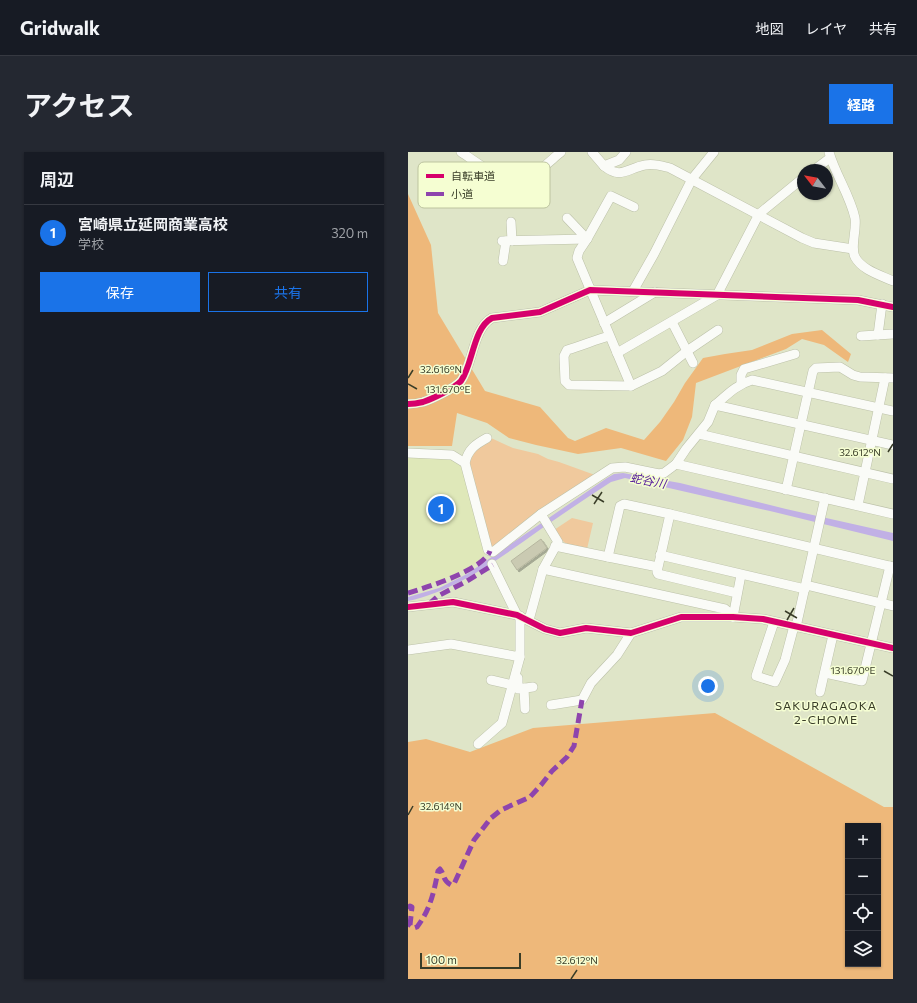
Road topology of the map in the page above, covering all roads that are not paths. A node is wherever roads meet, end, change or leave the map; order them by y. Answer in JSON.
{"nodes":[{"id":1,"x":461,"y":152,"type":"edge"},
{"id":2,"x":561,"y":152,"type":"edge"},
{"id":3,"x":592,"y":152,"type":"edge"},
{"id":4,"x":626,"y":152,"type":"edge"},
{"id":5,"x":714,"y":152,"type":"edge"},
{"id":6,"x":829,"y":155,"type":"edge"},
{"id":7,"x":477,"y":162,"type":"edge"},
{"id":8,"x":548,"y":162,"type":"edge"},
{"id":9,"x":820,"y":164,"type":"edge"},
{"id":10,"x":604,"y":166,"type":"junction"},
{"id":11,"x":692,"y":179,"type":"junction"},
{"id":12,"x":797,"y":183,"type":"edge"},
{"id":13,"x":634,"y":207,"type":"dead end"},
{"id":14,"x":759,"y":214,"type":"junction"},
{"id":15,"x":567,"y":218,"type":"dead end"},
{"id":16,"x":511,"y":222,"type":"dead end"},
{"id":17,"x":587,"y":240,"type":"junction"},
{"id":18,"x":507,"y":241,"type":"junction"},
{"id":19,"x":853,"y":249,"type":"junction"},
{"id":20,"x":503,"y":262,"type":"dead end"},
{"id":21,"x":893,"y":281,"type":"edge"},
{"id":22,"x":590,"y":290,"type":"junction"},
{"id":23,"x":633,"y":291,"type":"junction"},
{"id":24,"x":655,"y":292,"type":"junction"},
{"id":25,"x":717,"y":295,"type":"junction"},
{"id":26,"x":882,"y":304,"type":"junction"},
{"id":27,"x":893,"y":307,"type":"edge"},
{"id":28,"x":672,"y":322,"type":"junction"},
{"id":29,"x":604,"y":323,"type":"junction"},
{"id":30,"x":718,"y":330,"type":"dead end"},
{"id":31,"x":893,"y":334,"type":"edge"},
{"id":32,"x":878,"y":335,"type":"junction"},
{"id":33,"x":609,"y":336,"type":"junction"},
{"id":34,"x":861,"y":336,"type":"dead end"},
{"id":35,"x":687,"y":351,"type":"junction"},
{"id":36,"x":617,"y":353,"type":"junction"},
{"id":37,"x":795,"y":354,"type":"dead end"},
{"id":38,"x":693,"y":363,"type":"dead end"},
{"id":39,"x":889,"y":378,"type":"edge"},
{"id":40,"x":741,"y":383,"type":"junction"},
{"id":41,"x":630,"y":386,"type":"junction"},
{"id":42,"x":808,"y":392,"type":"junction"},
{"id":43,"x":408,"y":404,"type":"edge"},
{"id":44,"x":715,"y":405,"type":"junction"},
{"id":45,"x":879,"y":408,"type":"junction"},
{"id":46,"x":893,"y":411,"type":"edge"},
{"id":47,"x":801,"y":424,"type":"junction"},
{"id":48,"x":698,"y":434,"type":"junction"},
{"id":49,"x":487,"y":438,"type":"dead end"},
{"id":50,"x":872,"y":440,"type":"junction"},
{"id":51,"x":893,"y":446,"type":"edge"},
{"id":52,"x":408,"y":453,"type":"edge"},
{"id":53,"x":794,"y":456,"type":"junction"},
{"id":54,"x":465,"y":462,"type":"junction"},
{"id":55,"x":676,"y":464,"type":"junction"},
{"id":56,"x":865,"y":473,"type":"junction"},
{"id":57,"x":893,"y":479,"type":"edge"},
{"id":58,"x":786,"y":490,"type":"junction"},
{"id":59,"x":825,"y":498,"type":"junction"},
{"id":60,"x":858,"y":505,"type":"junction"},
{"id":61,"x":670,"y":514,"type":"junction"},
{"id":62,"x":893,"y":514,"type":"edge"},
{"id":63,"x":542,"y":516,"type":"junction"},
{"id":64,"x":555,"y":546,"type":"junction"},
{"id":65,"x":814,"y":548,"type":"junction"},
{"id":66,"x":660,"y":555,"type":"junction"},
{"id":67,"x":608,"y":558,"type":"junction"},
{"id":68,"x":492,"y":564,"type":"dead end"},
{"id":69,"x":891,"y":566,"type":"edge"},
{"id":70,"x":658,"y":567,"type":"junction"},
{"id":71,"x":543,"y":569,"type":"junction"},
{"id":72,"x":741,"y":575,"type":"junction"},
{"id":73,"x":805,"y":587,"type":"junction"},
{"id":74,"x":736,"y":593,"type":"junction"},
{"id":75,"x":881,"y":603,"type":"junction"},
{"id":76,"x":893,"y":606,"type":"edge"},
{"id":77,"x":408,"y":607,"type":"edge"},
{"id":78,"x":522,"y":617,"type":"junction"},
{"id":79,"x":733,"y":617,"type":"junction"},
{"id":80,"x":774,"y":622,"type":"junction"},
{"id":81,"x":795,"y":626,"type":"junction"},
{"id":82,"x":631,"y":633,"type":"junction"},
{"id":83,"x":833,"y":635,"type":"junction"},
{"id":84,"x":871,"y":643,"type":"junction"},
{"id":85,"x":893,"y":648,"type":"edge"},
{"id":86,"x":408,"y":650,"type":"edge"},
{"id":87,"x":520,"y":659,"type":"junction"},
{"id":88,"x":825,"y":672,"type":"junction"},
{"id":89,"x":491,"y":680,"type":"dead end"},
{"id":90,"x":513,"y":684,"type":"junction"},
{"id":91,"x":820,"y":692,"type":"dead end"},
{"id":92,"x":552,"y":705,"type":"dead end"},
{"id":93,"x":525,"y":708,"type":"dead end"},
{"id":94,"x":478,"y":744,"type":"dead end"}],
"edges":[{"from":1,"to":7,"type":"street"},
{"from":2,"to":8,"type":"street"},
{"from":3,"to":10,"type":"street"},
{"from":4,"to":10,"type":"street"},
{"from":5,"to":11,"type":"street"},
{"from":6,"to":9,"type":"street"},
{"from":6,"to":19,"type":"street"},
{"from":10,"to":11,"type":"street"},
{"from":11,"to":14,"type":"street"},
{"from":11,"to":23,"type":"street"},
{"from":12,"to":14,"type":"street"},
{"from":13,"to":17,"type":"street"},
{"from":14,"to":19,"type":"street"},
{"from":14,"to":25,"type":"street"},
{"from":15,"to":17,"type":"street"},
{"from":16,"to":18,"type":"street"},
{"from":17,"to":18,"type":"street"},
{"from":17,"to":22,"type":"street"},
{"from":18,"to":20,"type":"street"},
{"from":19,"to":21,"type":"street"},
{"from":22,"to":23,"type":"street"},
{"from":22,"to":29,"type":"street"},
{"from":22,"to":43,"type":"street"},
{"from":23,"to":24,"type":"street"},
{"from":24,"to":25,"type":"street"},
{"from":24,"to":29,"type":"street"},
{"from":25,"to":26,"type":"street"},
{"from":25,"to":28,"type":"street"},
{"from":26,"to":27,"type":"street"},
{"from":26,"to":32,"type":"street"},
{"from":28,"to":35,"type":"street"},
{"from":28,"to":36,"type":"street"},
{"from":29,"to":33,"type":"street"},
{"from":30,"to":35,"type":"street"},
{"from":31,"to":32,"type":"street"},
{"from":32,"to":34,"type":"street"},
{"from":33,"to":36,"type":"street"},
{"from":33,"to":41,"type":"street"},
{"from":35,"to":38,"type":"street"},
{"from":35,"to":41,"type":"street"},
{"from":36,"to":41,"type":"street"},
{"from":37,"to":40,"type":"street"},
{"from":39,"to":42,"type":"street"},
{"from":39,"to":45,"type":"street"},
{"from":40,"to":42,"type":"street"},
{"from":40,"to":44,"type":"street"},
{"from":42,"to":45,"type":"street"},
{"from":42,"to":47,"type":"street"},
{"from":44,"to":47,"type":"street"},
{"from":44,"to":48,"type":"street"},
{"from":45,"to":46,"type":"street"},
{"from":45,"to":50,"type":"street"},
{"from":47,"to":50,"type":"street"},
{"from":47,"to":53,"type":"street"},
{"from":48,"to":53,"type":"street"},
{"from":48,"to":55,"type":"street"},
{"from":49,"to":54,"type":"street"},
{"from":50,"to":51,"type":"street"},
{"from":50,"to":56,"type":"street"},
{"from":52,"to":54,"type":"street"},
{"from":53,"to":56,"type":"street"},
{"from":53,"to":58,"type":"street"},
{"from":54,"to":63,"type":"street"},
{"from":55,"to":58,"type":"street"},
{"from":55,"to":63,"type":"street"},
{"from":56,"to":57,"type":"street"},
{"from":56,"to":60,"type":"street"},
{"from":58,"to":59,"type":"street"},
{"from":59,"to":60,"type":"street"},
{"from":59,"to":65,"type":"street"},
{"from":60,"to":62,"type":"street"},
{"from":61,"to":65,"type":"street"},
{"from":61,"to":66,"type":"street"},
{"from":61,"to":67,"type":"street"},
{"from":63,"to":64,"type":"street"},
{"from":64,"to":67,"type":"street"},
{"from":64,"to":71,"type":"street"},
{"from":65,"to":69,"type":"street"},
{"from":65,"to":73,"type":"street"},
{"from":66,"to":70,"type":"street"},
{"from":66,"to":72,"type":"street"},
{"from":67,"to":70,"type":"street"},
{"from":68,"to":78,"type":"street"},
{"from":69,"to":75,"type":"street"},
{"from":70,"to":74,"type":"street"},
{"from":71,"to":78,"type":"street"},
{"from":71,"to":79,"type":"street"},
{"from":72,"to":73,"type":"street"},
{"from":72,"to":74,"type":"street"},
{"from":73,"to":75,"type":"street"},
{"from":73,"to":81,"type":"street"},
{"from":74,"to":79,"type":"street"},
{"from":75,"to":76,"type":"street"},
{"from":75,"to":84,"type":"street"},
{"from":77,"to":78,"type":"street"},
{"from":78,"to":82,"type":"street"},
{"from":78,"to":87,"type":"street"},
{"from":79,"to":80,"type":"street"},
{"from":79,"to":82,"type":"street"},
{"from":80,"to":81,"type":"street"},
{"from":80,"to":81,"type":"street"},
{"from":81,"to":83,"type":"street"},
{"from":82,"to":92,"type":"street"},
{"from":83,"to":84,"type":"street"},
{"from":83,"to":88,"type":"street"},
{"from":84,"to":85,"type":"street"},
{"from":84,"to":88,"type":"street"},
{"from":86,"to":87,"type":"street"},
{"from":87,"to":90,"type":"street"},
{"from":87,"to":93,"type":"street"},
{"from":88,"to":91,"type":"street"},
{"from":89,"to":90,"type":"street"},
{"from":90,"to":94,"type":"street"}]}
